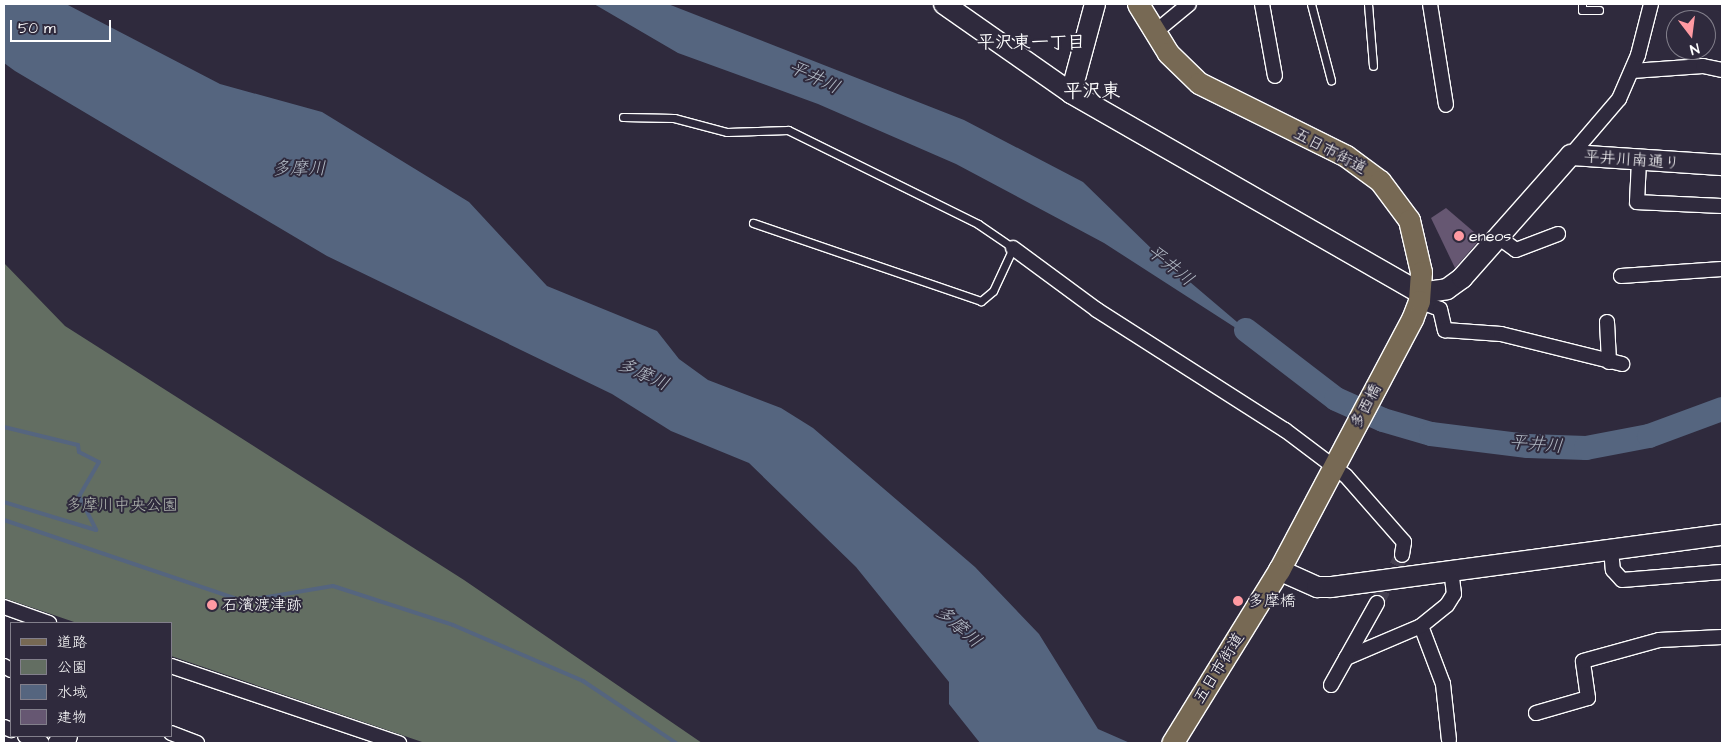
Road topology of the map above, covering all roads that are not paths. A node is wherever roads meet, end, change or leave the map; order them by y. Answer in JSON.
{"nodes":[{"id":1,"x":944,"y":4,"type":"edge"},
{"id":2,"x":1095,"y":4,"type":"edge"},
{"id":3,"x":1138,"y":4,"type":"edge"},
{"id":4,"x":1189,"y":4,"type":"edge"},
{"id":5,"x":1262,"y":4,"type":"edge"},
{"id":6,"x":1311,"y":4,"type":"edge"},
{"id":7,"x":1368,"y":4,"type":"edge"},
{"id":8,"x":1430,"y":4,"type":"edge"},
{"id":9,"x":1582,"y":4,"type":"edge"},
{"id":10,"x":1651,"y":4,"type":"edge"},
{"id":11,"x":1599,"y":10,"type":"dead end"},
{"id":12,"x":1154,"y":33,"type":"junction"},
{"id":13,"x":1374,"y":66,"type":"dead end"},
{"id":14,"x":1722,"y":70,"type":"edge"},
{"id":15,"x":1632,"y":71,"type":"junction"},
{"id":16,"x":1275,"y":76,"type":"dead end"},
{"id":17,"x":1331,"y":80,"type":"dead end"},
{"id":18,"x":1071,"y":93,"type":"junction"},
{"id":19,"x":1446,"y":105,"type":"dead end"},
{"id":20,"x":623,"y":118,"type":"dead end"},
{"id":21,"x":1572,"y":155,"type":"junction"},
{"id":22,"x":1639,"y":161,"type":"junction"},
{"id":23,"x":1722,"y":165,"type":"edge"},
{"id":24,"x":1722,"y":206,"type":"edge"},
{"id":25,"x":753,"y":223,"type":"dead end"},
{"id":26,"x":1558,"y":234,"type":"dead end"},
{"id":27,"x":1498,"y":236,"type":"junction"},
{"id":28,"x":1013,"y":248,"type":"junction"},
{"id":29,"x":1722,"y":269,"type":"edge"},
{"id":30,"x":1621,"y":276,"type":"dead end"},
{"id":31,"x":1420,"y":297,"type":"junction"},
{"id":32,"x":1607,"y":322,"type":"dead end"},
{"id":33,"x":1394,"y":353,"type":"joint"},
{"id":34,"x":1335,"y":463,"type":"junction"},
{"id":35,"x":1722,"y":535,"type":"edge"},
{"id":36,"x":1403,"y":549,"type":"dead end"},
{"id":37,"x":1611,"y":549,"type":"junction"},
{"id":38,"x":1279,"y":570,"type":"junction"},
{"id":39,"x":1451,"y":570,"type":"junction"},
{"id":40,"x":1722,"y":572,"type":"edge"},
{"id":41,"x":1377,"y":603,"type":"tunnel mouth"},
{"id":42,"x":4,"y":607,"type":"edge"},
{"id":43,"x":46,"y":622,"type":"edge"},
{"id":44,"x":1421,"y":626,"type":"junction"},
{"id":45,"x":1722,"y":637,"type":"edge"},
{"id":46,"x":1346,"y":658,"type":"junction"},
{"id":47,"x":172,"y":666,"type":"edge"},
{"id":48,"x":1330,"y":685,"type":"dead end"},
{"id":49,"x":1536,"y":713,"type":"dead end"},
{"id":50,"x":172,"y":733,"type":"edge"},
{"id":51,"x":27,"y":737,"type":"edge"},
{"id":52,"x":380,"y":740,"type":"edge"},
{"id":53,"x":1449,"y":740,"type":"dead end"},
{"id":54,"x":42,"y":743,"type":"edge"},
{"id":55,"x":197,"y":743,"type":"edge"},
{"id":56,"x":399,"y":743,"type":"edge"},
{"id":57,"x":1172,"y":743,"type":"edge"}],
"edges":[{"from":1,"to":18,"type":"street"},
{"from":2,"to":18,"type":"street"},
{"from":3,"to":12,"type":"main road","name":"五日市街道"},
{"from":4,"to":12,"type":"street"},
{"from":5,"to":16,"type":"street"},
{"from":6,"to":17,"type":"lane"},
{"from":7,"to":13,"type":"lane"},
{"from":8,"to":19,"type":"street"},
{"from":9,"to":11,"type":"lane"},
{"from":10,"to":15,"type":"street"},
{"from":12,"to":31,"type":"main road","name":"五日市街道"},
{"from":14,"to":15,"type":"street"},
{"from":15,"to":21,"type":"street"},
{"from":18,"to":31,"type":"street"},
{"from":20,"to":28,"type":"lane"},
{"from":21,"to":22,"type":"street","name":"平井川南通り"},
{"from":21,"to":27,"type":"street","name":"平井川南通り"},
{"from":22,"to":23,"type":"street","name":"平井川南通り"},
{"from":22,"to":24,"type":"street"},
{"from":25,"to":28,"type":"lane"},
{"from":26,"to":27,"type":"street"},
{"from":27,"to":31,"type":"street","name":"平井川南通り"},
{"from":28,"to":34,"type":"street"},
{"from":29,"to":30,"type":"street"},
{"from":31,"to":32,"type":"street"},
{"from":31,"to":33,"type":"main road","name":"五日市街道"},
{"from":33,"to":34,"type":"main road","name":"多西橋"},
{"from":34,"to":36,"type":"street"},
{"from":34,"to":38,"type":"main road","name":"五日市街道"},
{"from":35,"to":37,"type":"street"},
{"from":37,"to":39,"type":"street"},
{"from":37,"to":40,"type":"street"},
{"from":38,"to":39,"type":"street"},
{"from":38,"to":57,"type":"main road","name":"五日市街道"},
{"from":39,"to":44,"type":"street"},
{"from":41,"to":46,"type":"street"},
{"from":42,"to":43,"type":"street"},
{"from":44,"to":46,"type":"street"},
{"from":44,"to":53,"type":"street"},
{"from":45,"to":49,"type":"street"},
{"from":46,"to":48,"type":"street"},
{"from":47,"to":52,"type":"street"},
{"from":50,"to":55,"type":"street"},
{"from":51,"to":54,"type":"street"},
{"from":52,"to":56,"type":"street"}]}
